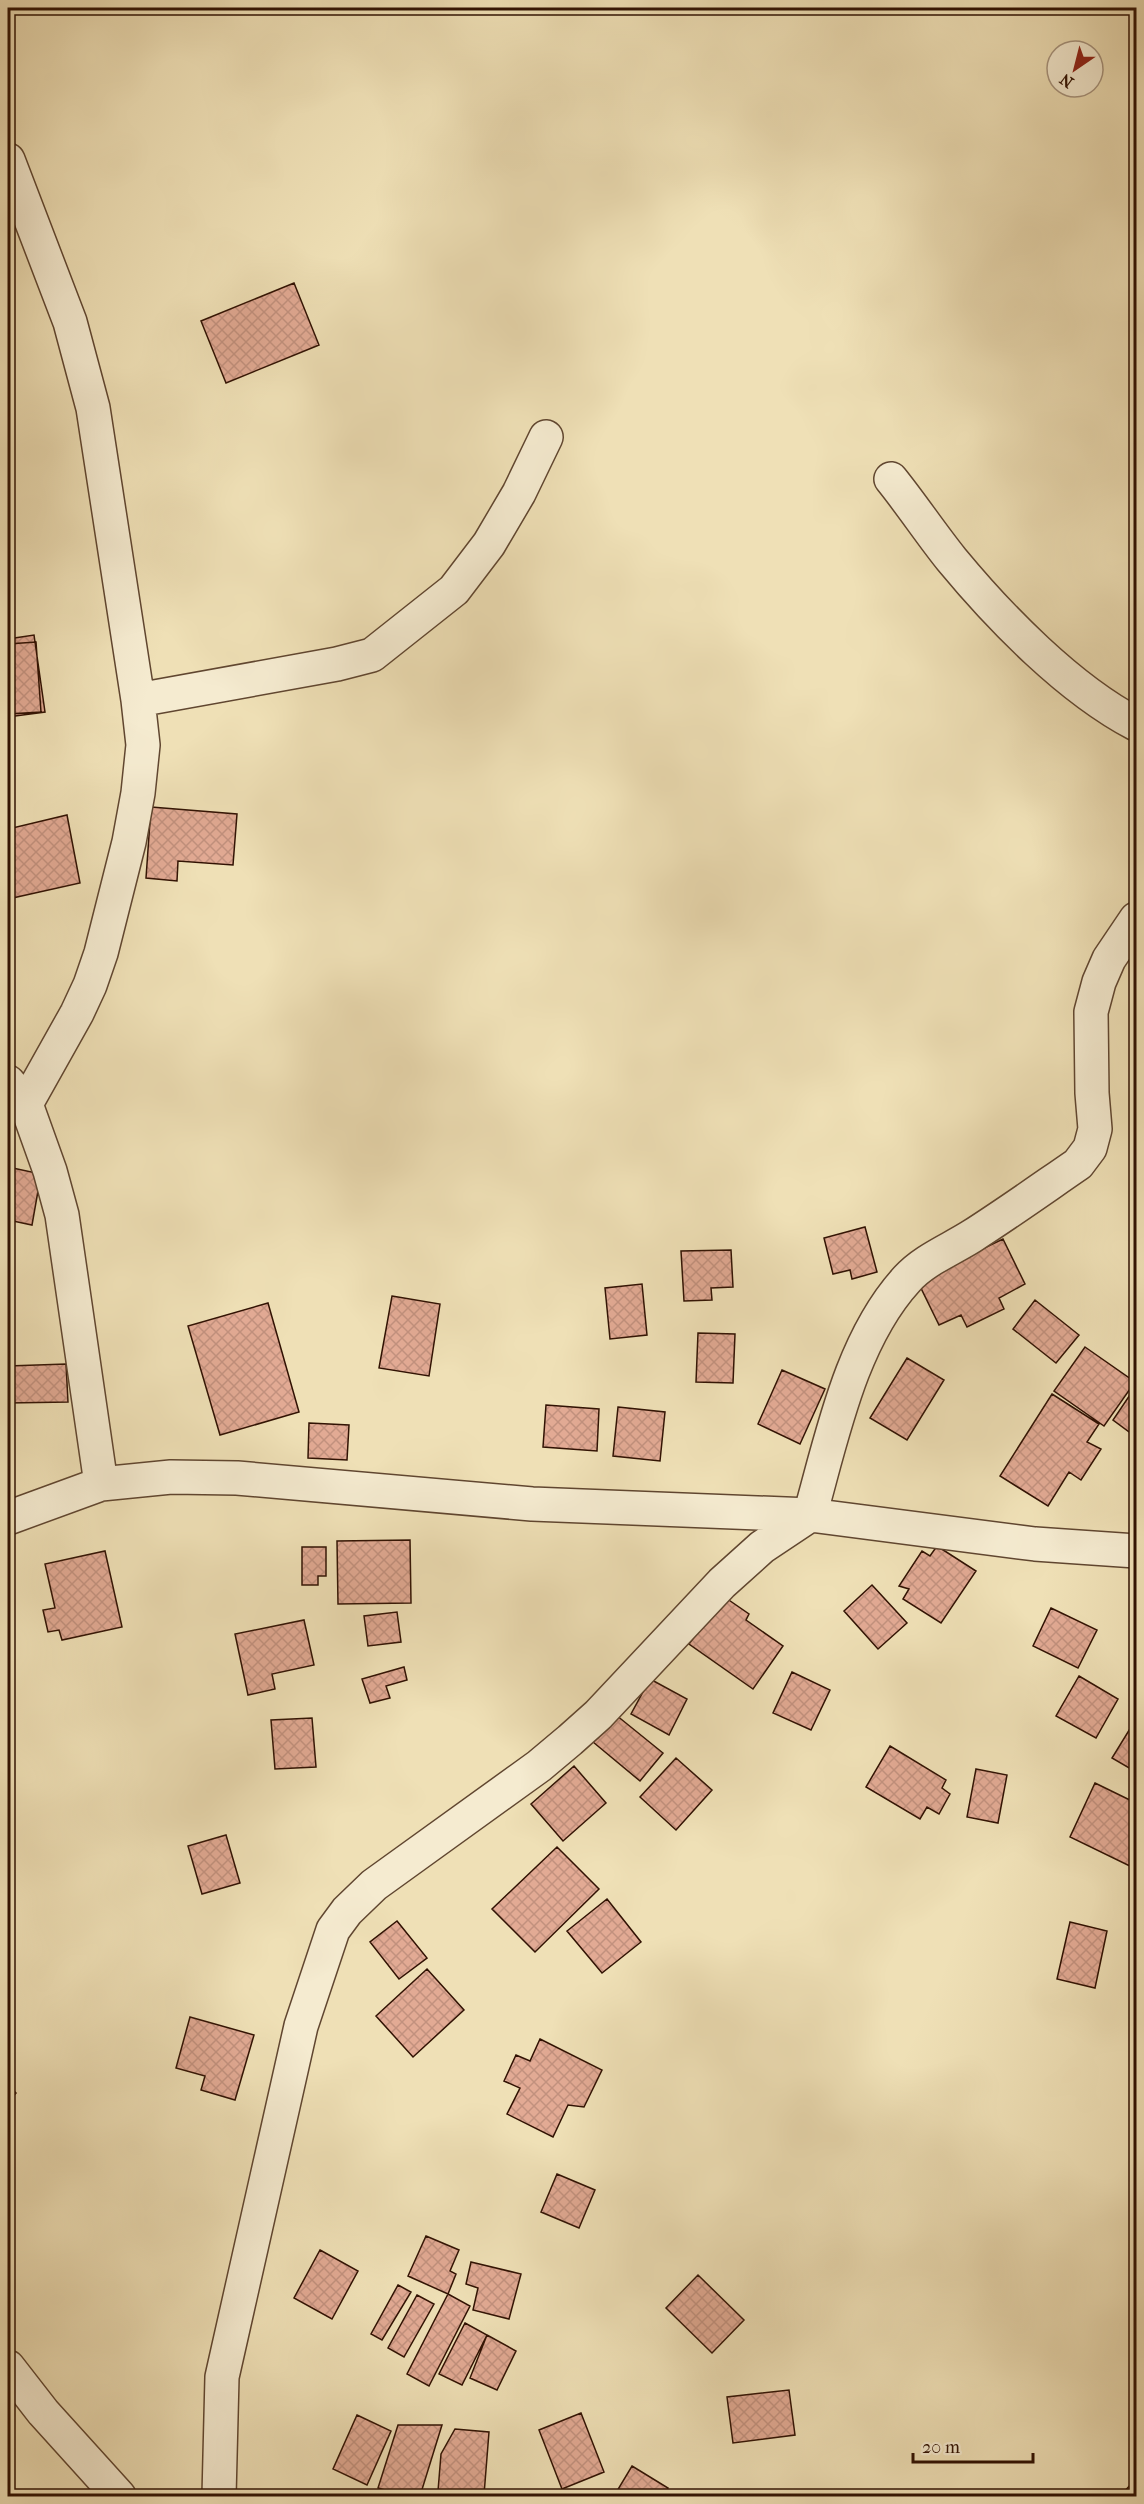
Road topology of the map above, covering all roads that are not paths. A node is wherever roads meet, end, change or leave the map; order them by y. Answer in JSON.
{"nodes":[{"id":1,"x":8,"y":160,"type":"edge"},
{"id":2,"x":546,"y":437,"type":"dead end"},
{"id":3,"x":891,"y":479,"type":"dead end"},
{"id":4,"x":138,"y":700,"type":"junction"},
{"id":5,"x":1137,"y":724,"type":"edge"},
{"id":6,"x":1137,"y":919,"type":"edge"},
{"id":7,"x":17,"y":1093,"type":"edge"},
{"id":8,"x":101,"y":1484,"type":"junction"},
{"id":9,"x":810,"y":1515,"type":"junction"},
{"id":10,"x":8,"y":1518,"type":"edge"},
{"id":11,"x":1137,"y":1551,"type":"edge"},
{"id":12,"x":8,"y":2367,"type":"edge"},
{"id":13,"x":119,"y":2496,"type":"edge"},
{"id":14,"x":219,"y":2496,"type":"edge"}],
"edges":[{"from":1,"to":4,"type":"street"},
{"from":2,"to":4,"type":"street"},
{"from":3,"to":5,"type":"street"},
{"from":4,"to":7,"type":"street"},
{"from":6,"to":9,"type":"street"},
{"from":7,"to":8,"type":"street"},
{"from":8,"to":9,"type":"street"},
{"from":8,"to":10,"type":"street"},
{"from":9,"to":11,"type":"street"},
{"from":9,"to":14,"type":"street"},
{"from":12,"to":13,"type":"street"}]}
